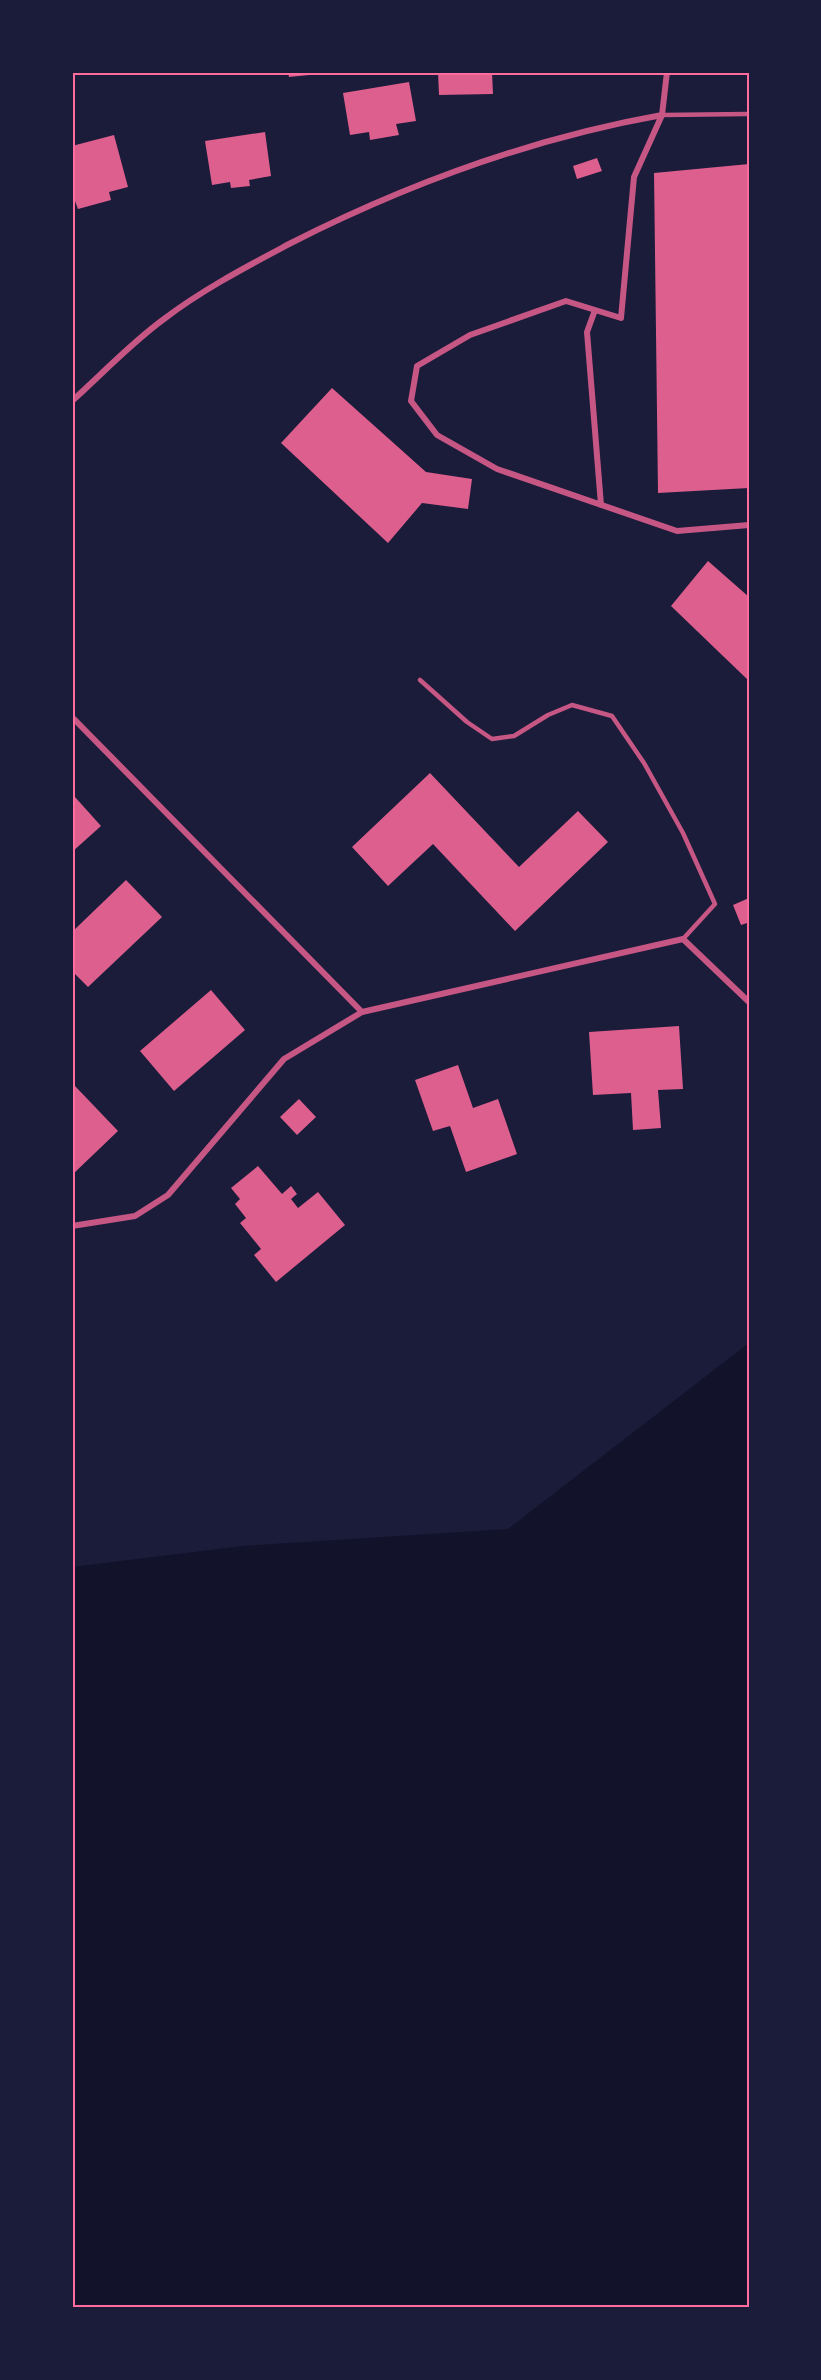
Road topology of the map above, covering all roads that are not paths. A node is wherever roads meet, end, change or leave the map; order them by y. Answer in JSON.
{"nodes":[{"id":1,"x":667,"y":72,"type":"edge"},
{"id":2,"x":749,"y":114,"type":"edge"},
{"id":3,"x":662,"y":115,"type":"junction"},
{"id":4,"x":595,"y":310,"type":"junction"},
{"id":5,"x":72,"y":401,"type":"edge"},
{"id":6,"x":601,"y":505,"type":"junction"},
{"id":7,"x":749,"y":525,"type":"edge"},
{"id":8,"x":420,"y":680,"type":"dead end"},
{"id":9,"x":72,"y":717,"type":"edge"},
{"id":10,"x":683,"y":939,"type":"junction"},
{"id":11,"x":749,"y":1002,"type":"edge"},
{"id":12,"x":362,"y":1012,"type":"junction"},
{"id":13,"x":72,"y":1226,"type":"edge"}],
"edges":[{"from":1,"to":3,"type":"street"},
{"from":2,"to":3,"type":"lane"},
{"from":3,"to":4,"type":"street"},
{"from":3,"to":5,"type":"street"},
{"from":4,"to":6,"type":"street"},
{"from":4,"to":6,"type":"street"},
{"from":6,"to":7,"type":"street"},
{"from":8,"to":10,"type":"lane"},
{"from":9,"to":12,"type":"street"},
{"from":10,"to":11,"type":"street"},
{"from":10,"to":12,"type":"street"},
{"from":12,"to":13,"type":"street"}]}
